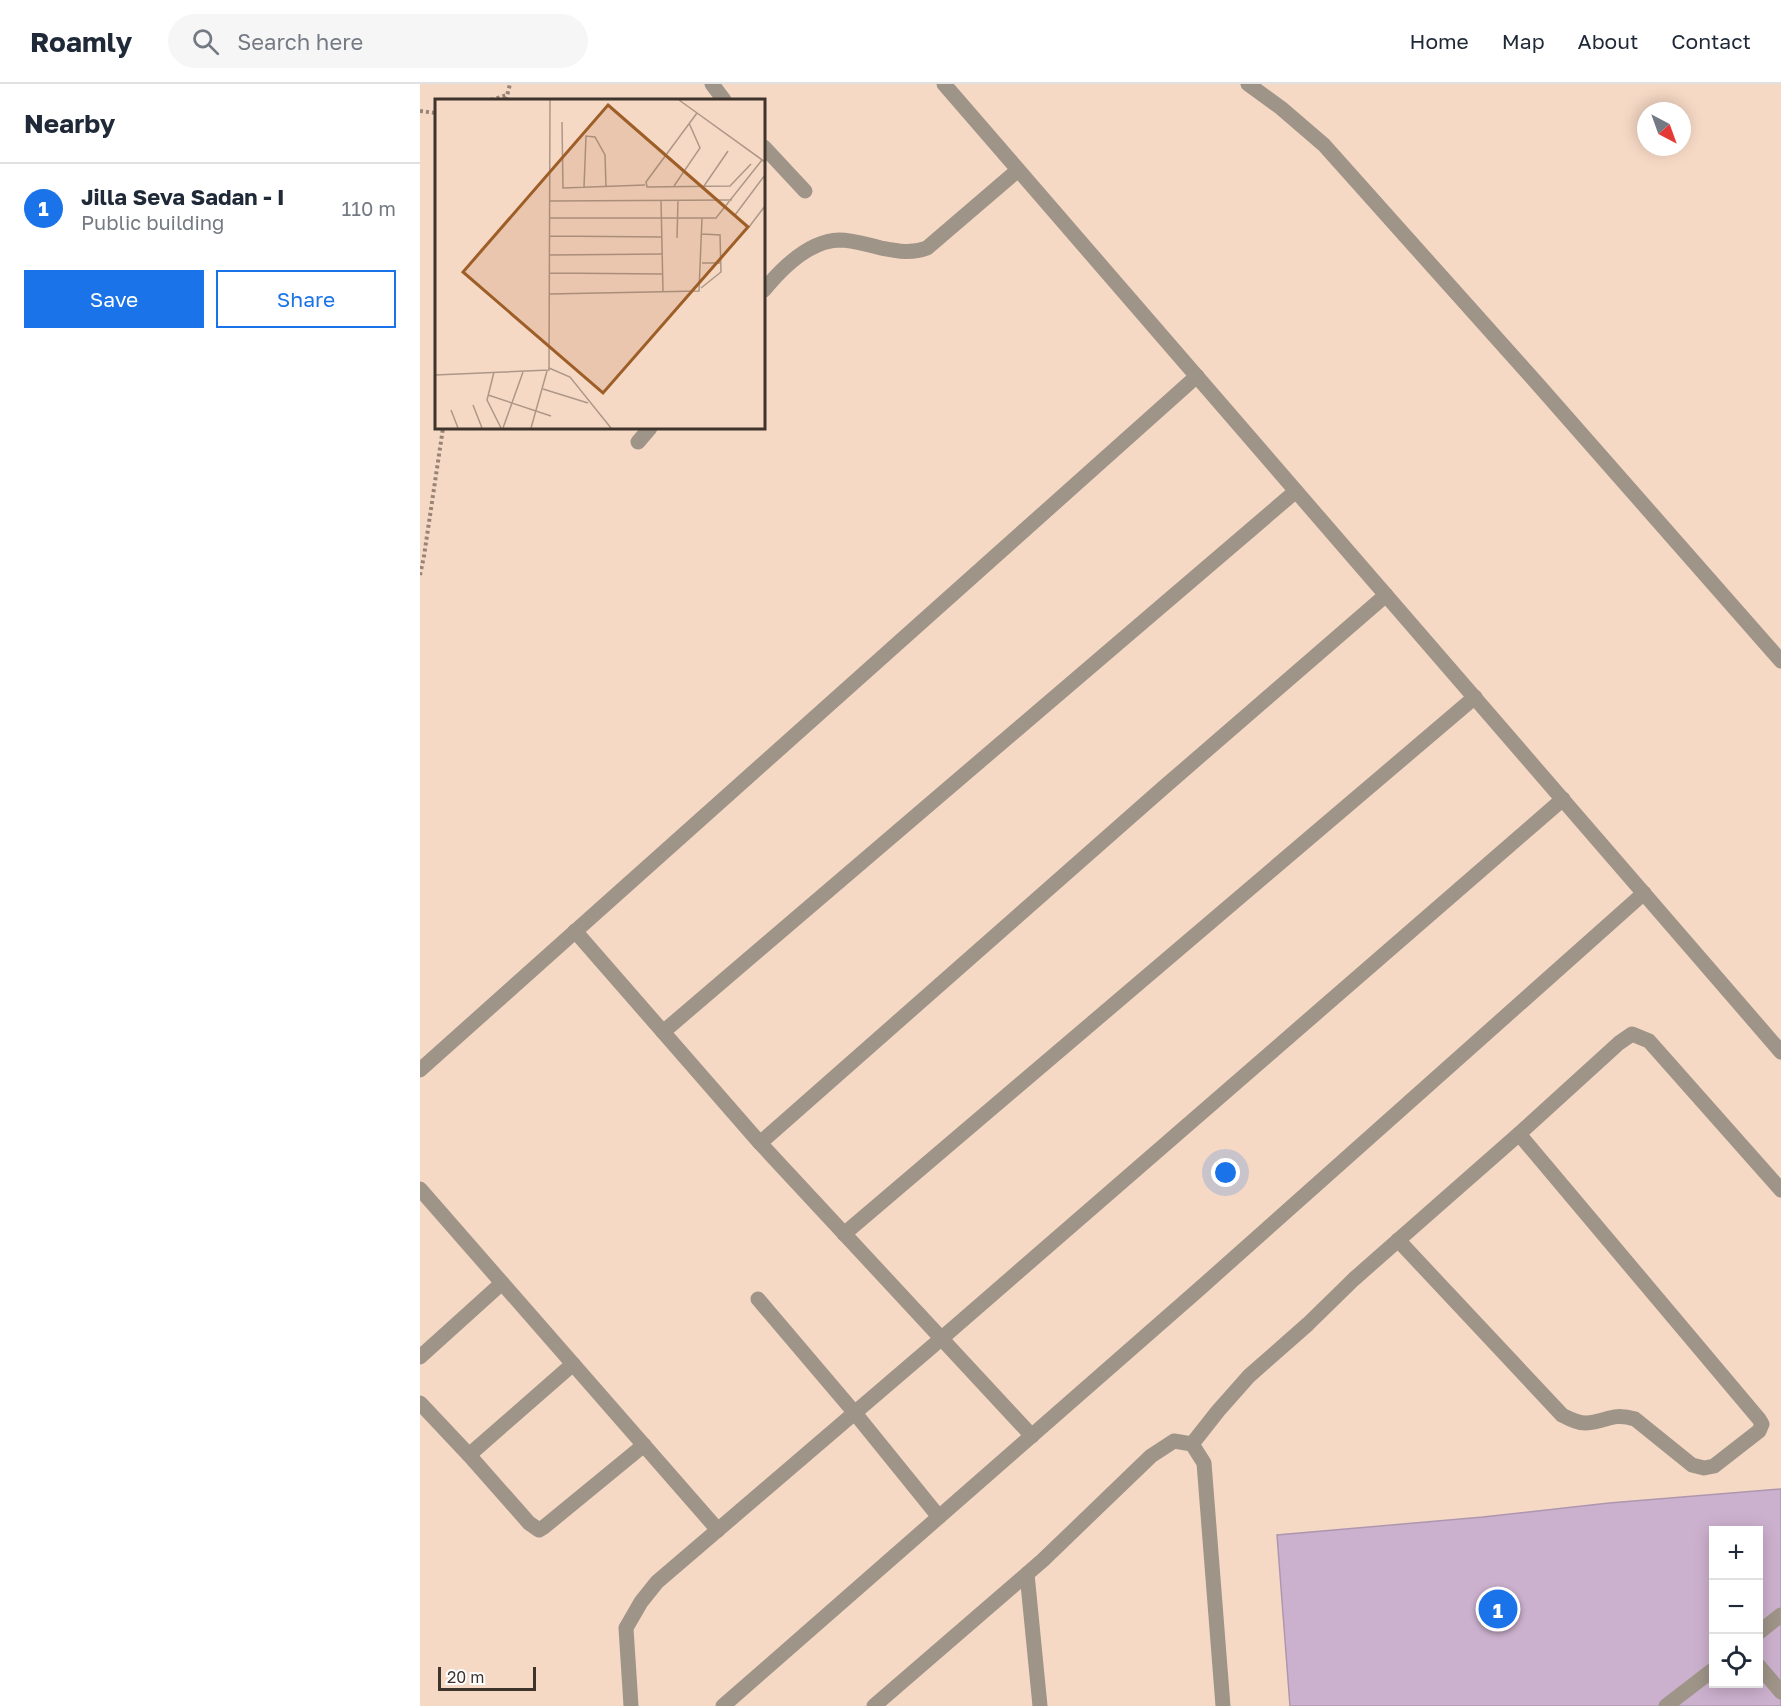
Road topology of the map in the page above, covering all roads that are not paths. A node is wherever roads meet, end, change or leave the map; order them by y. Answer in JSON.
{"nodes":[{"id":1,"x":712,"y":84,"type":"edge"},
{"id":2,"x":944,"y":84,"type":"edge"},
{"id":3,"x":1248,"y":84,"type":"edge"},
{"id":4,"x":723,"y":99,"type":"edge"},
{"id":5,"x":765,"y":148,"type":"edge"},
{"id":6,"x":1018,"y":170,"type":"junction"},
{"id":7,"x":805,"y":191,"type":"dead end"},
{"id":8,"x":765,"y":289,"type":"edge"},
{"id":9,"x":1197,"y":376,"type":"junction"},
{"id":10,"x":649,"y":429,"type":"edge"},
{"id":11,"x":639,"y":442,"type":"dead end"},
{"id":12,"x":1296,"y":491,"type":"junction"},
{"id":13,"x":1386,"y":595,"type":"junction"},
{"id":14,"x":1781,"y":661,"type":"edge"},
{"id":15,"x":1475,"y":697,"type":"junction"},
{"id":16,"x":1563,"y":799,"type":"junction"},
{"id":17,"x":1644,"y":893,"type":"junction"},
{"id":18,"x":575,"y":932,"type":"junction"},
{"id":19,"x":663,"y":1032,"type":"junction"},
{"id":20,"x":1781,"y":1052,"type":"edge"},
{"id":21,"x":420,"y":1070,"type":"edge"},
{"id":22,"x":1519,"y":1134,"type":"junction"},
{"id":23,"x":760,"y":1143,"type":"junction"},
{"id":24,"x":420,"y":1189,"type":"edge"},
{"id":25,"x":1781,"y":1190,"type":"edge"},
{"id":26,"x":844,"y":1234,"type":"junction"},
{"id":27,"x":1398,"y":1240,"type":"junction"},
{"id":28,"x":502,"y":1283,"type":"junction"},
{"id":29,"x":758,"y":1299,"type":"dead end"},
{"id":30,"x":942,"y":1338,"type":"junction"},
{"id":31,"x":420,"y":1357,"type":"edge"},
{"id":32,"x":573,"y":1364,"type":"junction"},
{"id":33,"x":420,"y":1403,"type":"edge"},
{"id":34,"x":854,"y":1412,"type":"junction"},
{"id":35,"x":1032,"y":1436,"type":"junction"},
{"id":36,"x":1192,"y":1444,"type":"junction"},
{"id":37,"x":644,"y":1445,"type":"junction"},
{"id":38,"x":469,"y":1455,"type":"junction"},
{"id":39,"x":939,"y":1517,"type":"junction"},
{"id":40,"x":718,"y":1530,"type":"junction"},
{"id":41,"x":1027,"y":1574,"type":"junction"},
{"id":42,"x":1781,"y":1615,"type":"edge"},
{"id":43,"x":1763,"y":1629,"type":"edge"},
{"id":44,"x":1763,"y":1671,"type":"edge"},
{"id":45,"x":1709,"y":1672,"type":"edge"},
{"id":46,"x":1781,"y":1692,"type":"edge"},
{"id":47,"x":631,"y":1706,"type":"edge"},
{"id":48,"x":723,"y":1706,"type":"edge"},
{"id":49,"x":874,"y":1706,"type":"edge"},
{"id":50,"x":1040,"y":1706,"type":"edge"},
{"id":51,"x":1224,"y":1706,"type":"edge"},
{"id":52,"x":1666,"y":1706,"type":"edge"}],
"edges":[{"from":1,"to":4,"type":"street"},
{"from":2,"to":6,"type":"street"},
{"from":3,"to":14,"type":"street"},
{"from":5,"to":7,"type":"street"},
{"from":6,"to":8,"type":"street"},
{"from":6,"to":9,"type":"street"},
{"from":9,"to":12,"type":"street"},
{"from":9,"to":18,"type":"street"},
{"from":10,"to":11,"type":"street"},
{"from":12,"to":13,"type":"street"},
{"from":12,"to":19,"type":"street"},
{"from":13,"to":15,"type":"street"},
{"from":13,"to":23,"type":"street"},
{"from":15,"to":16,"type":"street"},
{"from":15,"to":26,"type":"street"},
{"from":16,"to":17,"type":"street"},
{"from":16,"to":30,"type":"street"},
{"from":17,"to":20,"type":"street"},
{"from":17,"to":35,"type":"street"},
{"from":18,"to":19,"type":"street"},
{"from":18,"to":21,"type":"street"},
{"from":19,"to":23,"type":"street"},
{"from":22,"to":25,"type":"street"},
{"from":22,"to":27,"type":"street"},
{"from":22,"to":27,"type":"street"},
{"from":23,"to":26,"type":"street"},
{"from":24,"to":28,"type":"street"},
{"from":26,"to":30,"type":"street"},
{"from":27,"to":36,"type":"street"},
{"from":28,"to":31,"type":"street"},
{"from":28,"to":32,"type":"street"},
{"from":29,"to":34,"type":"street"},
{"from":30,"to":34,"type":"street"},
{"from":30,"to":35,"type":"street"},
{"from":32,"to":37,"type":"street"},
{"from":32,"to":38,"type":"street"},
{"from":33,"to":38,"type":"street"},
{"from":34,"to":39,"type":"street"},
{"from":34,"to":40,"type":"street"},
{"from":35,"to":39,"type":"street"},
{"from":36,"to":41,"type":"street"},
{"from":36,"to":51,"type":"street"},
{"from":37,"to":38,"type":"street"},
{"from":37,"to":40,"type":"street"},
{"from":39,"to":48,"type":"street"},
{"from":40,"to":47,"type":"street"},
{"from":41,"to":49,"type":"street"},
{"from":41,"to":50,"type":"street"},
{"from":42,"to":43,"type":"street"},
{"from":44,"to":46,"type":"street"},
{"from":45,"to":52,"type":"street"}]}
